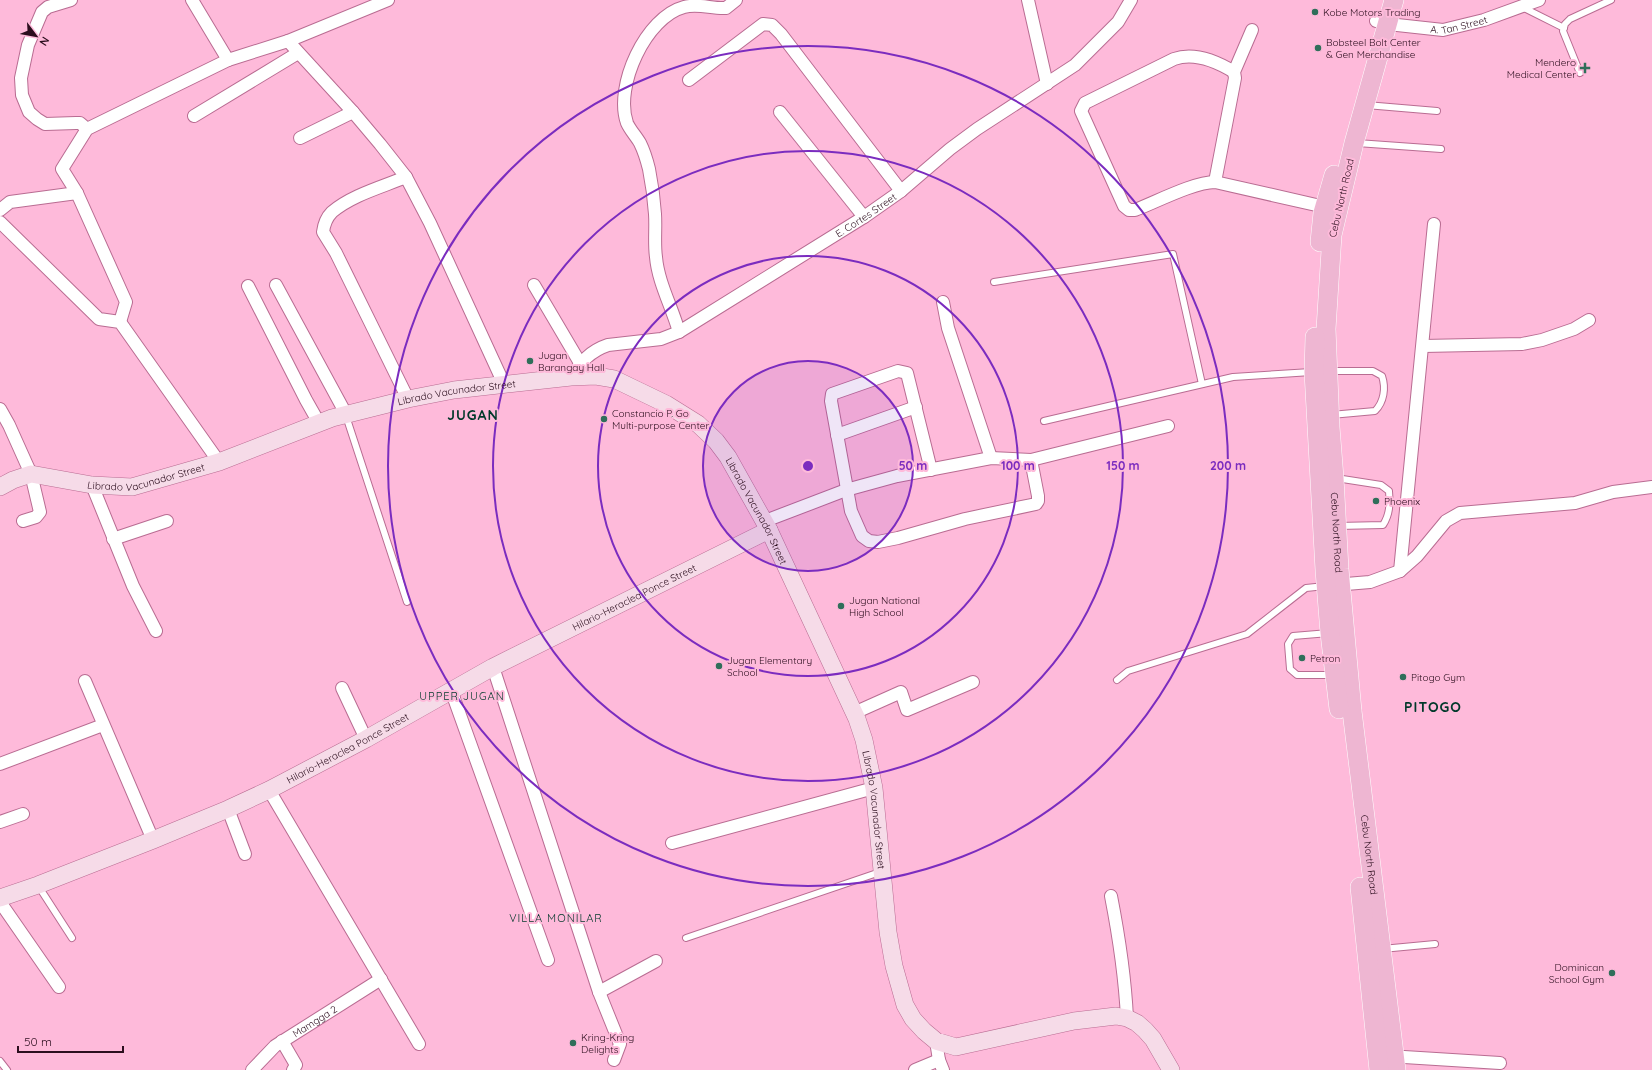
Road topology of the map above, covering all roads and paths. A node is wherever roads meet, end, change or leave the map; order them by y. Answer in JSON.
{"nodes":[{"id":1,"x":71,"y":0,"type":"edge"},
{"id":2,"x":192,"y":0,"type":"edge"},
{"id":3,"x":388,"y":0,"type":"edge"},
{"id":4,"x":736,"y":0,"type":"edge"},
{"id":5,"x":1028,"y":0,"type":"edge"},
{"id":6,"x":1131,"y":0,"type":"edge"},
{"id":7,"x":1382,"y":0,"type":"edge"},
{"id":8,"x":1394,"y":0,"type":"edge"},
{"id":9,"x":1539,"y":0,"type":"edge"},
{"id":10,"x":1611,"y":0,"type":"edge"},
{"id":11,"x":1601,"y":2,"type":"edge"},
{"id":12,"x":1520,"y":7,"type":"junction"},
{"id":13,"x":1382,"y":23,"type":"junction"},
{"id":14,"x":1564,"y":28,"type":"junction"},
{"id":15,"x":1252,"y":30,"type":"dead end"},
{"id":16,"x":288,"y":41,"type":"junction"},
{"id":17,"x":298,"y":53,"type":"junction"},
{"id":18,"x":228,"y":60,"type":"junction"},
{"id":19,"x":1234,"y":72,"type":"junction"},
{"id":20,"x":1580,"y":73,"type":"dead end"},
{"id":21,"x":689,"y":80,"type":"dead end"},
{"id":22,"x":1047,"y":84,"type":"junction"},
{"id":23,"x":1365,"y":105,"type":"junction"},
{"id":24,"x":1437,"y":111,"type":"dead end"},
{"id":25,"x":353,"y":112,"type":"junction"},
{"id":26,"x":780,"y":112,"type":"dead end"},
{"id":27,"x":194,"y":116,"type":"dead end"},
{"id":28,"x":87,"y":129,"type":"junction"},
{"id":29,"x":300,"y":138,"type":"dead end"},
{"id":30,"x":1354,"y":143,"type":"junction"},
{"id":31,"x":1442,"y":150,"type":"dead end"},
{"id":32,"x":406,"y":177,"type":"junction"},
{"id":33,"x":1215,"y":182,"type":"junction"},
{"id":34,"x":901,"y":191,"type":"junction"},
{"id":35,"x":77,"y":193,"type":"junction"},
{"id":36,"x":1324,"y":207,"type":"junction"},
{"id":37,"x":0,"y":210,"type":"edge"},
{"id":38,"x":864,"y":217,"type":"junction"},
{"id":39,"x":0,"y":222,"type":"edge"},
{"id":40,"x":1434,"y":224,"type":"dead end"},
{"id":41,"x":994,"y":282,"type":"dead end"},
{"id":42,"x":276,"y":285,"type":"dead end"},
{"id":43,"x":248,"y":286,"type":"dead end"},
{"id":44,"x":534,"y":286,"type":"dead end"},
{"id":45,"x":943,"y":302,"type":"dead end"},
{"id":46,"x":1589,"y":320,"type":"dead end"},
{"id":47,"x":120,"y":322,"type":"junction"},
{"id":48,"x":679,"y":332,"type":"junction"},
{"id":49,"x":1423,"y":346,"type":"junction"},
{"id":50,"x":580,"y":363,"type":"junction"},
{"id":51,"x":1321,"y":371,"type":"junction"},
{"id":52,"x":571,"y":377,"type":"junction"},
{"id":53,"x":504,"y":384,"type":"junction"},
{"id":54,"x":1202,"y":384,"type":"junction"},
{"id":55,"x":408,"y":399,"type":"junction"},
{"id":56,"x":916,"y":407,"type":"junction"},
{"id":57,"x":0,"y":410,"type":"edge"},
{"id":58,"x":346,"y":414,"type":"junction"},
{"id":59,"x":1330,"y":415,"type":"junction"},
{"id":60,"x":1044,"y":421,"type":"dead end"},
{"id":61,"x":319,"y":423,"type":"junction"},
{"id":62,"x":1168,"y":426,"type":"dead end"},
{"id":63,"x":837,"y":435,"type":"junction"},
{"id":64,"x":991,"y":458,"type":"junction"},
{"id":65,"x":1031,"y":460,"type":"junction"},
{"id":66,"x":220,"y":462,"type":"junction"},
{"id":67,"x":931,"y":470,"type":"junction"},
{"id":68,"x":31,"y":474,"type":"junction"},
{"id":69,"x":1334,"y":478,"type":"junction"},
{"id":70,"x":92,"y":485,"type":"junction"},
{"id":71,"x":0,"y":487,"type":"edge"},
{"id":72,"x":1652,"y":487,"type":"edge"},
{"id":73,"x":846,"y":490,"type":"junction"},
{"id":74,"x":23,"y":521,"type":"dead end"},
{"id":75,"x":167,"y":522,"type":"dead end"},
{"id":76,"x":767,"y":526,"type":"junction"},
{"id":77,"x":1337,"y":526,"type":"junction"},
{"id":78,"x":113,"y":539,"type":"junction"},
{"id":79,"x":1400,"y":572,"type":"junction"},
{"id":80,"x":1334,"y":585,"type":"junction"},
{"id":81,"x":406,"y":602,"type":"dead end"},
{"id":82,"x":156,"y":631,"type":"dead end"},
{"id":83,"x":1330,"y":633,"type":"junction"},
{"id":84,"x":493,"y":667,"type":"junction"},
{"id":85,"x":1335,"y":675,"type":"junction"},
{"id":86,"x":1117,"y":680,"type":"dead end"},
{"id":87,"x":85,"y":682,"type":"dead end"},
{"id":88,"x":973,"y":682,"type":"dead end"},
{"id":89,"x":342,"y":688,"type":"dead end"},
{"id":90,"x":451,"y":690,"type":"junction"},
{"id":91,"x":854,"y":713,"type":"junction"},
{"id":92,"x":103,"y":725,"type":"junction"},
{"id":93,"x":366,"y":739,"type":"junction"},
{"id":94,"x":0,"y":764,"type":"edge"},
{"id":95,"x":874,"y":788,"type":"junction"},
{"id":96,"x":269,"y":790,"type":"junction"},
{"id":97,"x":228,"y":809,"type":"junction"},
{"id":98,"x":23,"y":814,"type":"dead end"},
{"id":99,"x":0,"y":822,"type":"edge"},
{"id":100,"x":153,"y":840,"type":"junction"},
{"id":101,"x":672,"y":843,"type":"dead end"},
{"id":102,"x":245,"y":854,"type":"dead end"},
{"id":103,"x":882,"y":871,"type":"junction"},
{"id":104,"x":38,"y":885,"type":"junction"},
{"id":105,"x":1111,"y":896,"type":"dead end"},
{"id":106,"x":0,"y":898,"type":"edge"},
{"id":107,"x":0,"y":902,"type":"edge"},
{"id":108,"x":72,"y":938,"type":"dead end"},
{"id":109,"x":686,"y":938,"type":"dead end"},
{"id":110,"x":1435,"y":944,"type":"dead end"},
{"id":111,"x":1381,"y":949,"type":"junction"},
{"id":112,"x":548,"y":960,"type":"dead end"},
{"id":113,"x":656,"y":961,"type":"dead end"},
{"id":114,"x":381,"y":979,"type":"junction"},
{"id":115,"x":59,"y":987,"type":"dead end"},
{"id":116,"x":599,"y":992,"type":"junction"},
{"id":117,"x":1127,"y":1018,"type":"junction"},
{"id":118,"x":282,"y":1041,"type":"junction"},
{"id":119,"x":936,"y":1041,"type":"junction"},
{"id":120,"x":419,"y":1044,"type":"dead end"},
{"id":121,"x":614,"y":1060,"type":"dead end"},
{"id":122,"x":0,"y":1061,"type":"edge"},
{"id":123,"x":1500,"y":1062,"type":"dead end"},
{"id":124,"x":1387,"y":1063,"type":"edge"},
{"id":125,"x":941,"y":1065,"type":"edge"},
{"id":126,"x":6,"y":1070,"type":"edge"},
{"id":127,"x":252,"y":1070,"type":"edge"},
{"id":128,"x":293,"y":1070,"type":"edge"},
{"id":129,"x":915,"y":1070,"type":"edge"},
{"id":130,"x":1171,"y":1070,"type":"edge"}],
"edges":[{"from":1,"to":28,"type":"street"},
{"from":2,"to":18,"type":"street"},
{"from":3,"to":16,"type":"street"},
{"from":4,"to":48,"type":"street"},
{"from":5,"to":22,"type":"street"},
{"from":6,"to":22,"type":"street","name":"E. Cortes Street"},
{"from":7,"to":13,"type":"main road","name":"Cebu North Road"},
{"from":8,"to":13,"type":"main road","name":"Cebu North Road"},
{"from":9,"to":12,"type":"street","name":"A. Tan Street"},
{"from":10,"to":11,"type":"lane"},
{"from":11,"to":14,"type":"lane"},
{"from":12,"to":13,"type":"street","name":"A. Tan Street"},
{"from":12,"to":14,"type":"lane"},
{"from":13,"to":23,"type":"main road","name":"Cebu North Road"},
{"from":13,"to":36,"type":"main road","name":"Cebu North Road"},
{"from":14,"to":20,"type":"lane"},
{"from":15,"to":19,"type":"street"},
{"from":16,"to":17,"type":"street"},
{"from":16,"to":18,"type":"street"},
{"from":17,"to":25,"type":"street"},
{"from":17,"to":27,"type":"street"},
{"from":18,"to":28,"type":"street"},
{"from":19,"to":33,"type":"street"},
{"from":19,"to":33,"type":"street"},
{"from":21,"to":34,"type":"street"},
{"from":22,"to":34,"type":"street","name":"E. Cortes Street"},
{"from":23,"to":24,"type":"lane"},
{"from":23,"to":30,"type":"main road","name":"Cebu North Road"},
{"from":25,"to":29,"type":"street"},
{"from":25,"to":32,"type":"street"},
{"from":26,"to":38,"type":"street"},
{"from":28,"to":35,"type":"street"},
{"from":30,"to":31,"type":"lane"},
{"from":30,"to":51,"type":"main road","name":"Cebu North Road"},
{"from":32,"to":53,"type":"street"},
{"from":32,"to":55,"type":"street"},
{"from":33,"to":36,"type":"street"},
{"from":34,"to":38,"type":"street","name":"E. Cortes Street"},
{"from":35,"to":37,"type":"street"},
{"from":35,"to":47,"type":"street"},
{"from":36,"to":51,"type":"main road","name":"Cebu North Road"},
{"from":38,"to":48,"type":"street","name":"E. Cortes Street"},
{"from":39,"to":47,"type":"street"},
{"from":40,"to":49,"type":"street"},
{"from":41,"to":54,"type":"lane"},
{"from":42,"to":58,"type":"street"},
{"from":43,"to":61,"type":"street"},
{"from":44,"to":50,"type":"street"},
{"from":45,"to":64,"type":"street"},
{"from":46,"to":49,"type":"street"},
{"from":47,"to":66,"type":"street"},
{"from":48,"to":50,"type":"street","name":"E. Cortes Street"},
{"from":49,"to":79,"type":"street"},
{"from":50,"to":52,"type":"street","name":"E. Cortes Street"},
{"from":51,"to":54,"type":"lane"},
{"from":51,"to":59,"type":"main road","name":"Cebu North Road"},
{"from":51,"to":59,"type":"lane"},
{"from":51,"to":80,"type":"main road","name":"Cebu North Road"},
{"from":52,"to":53,"type":"street","name":"Librado Vacunador Street"},
{"from":52,"to":76,"type":"street","name":"Librado Vacunador Street"},
{"from":53,"to":55,"type":"street","name":"Librado Vacunador Street"},
{"from":54,"to":60,"type":"lane"},
{"from":55,"to":58,"type":"street","name":"Librado Vacunador Street"},
{"from":56,"to":63,"type":"street"},
{"from":56,"to":63,"type":"street"},
{"from":56,"to":67,"type":"street"},
{"from":57,"to":68,"type":"street"},
{"from":58,"to":61,"type":"street","name":"Librado Vacunador Street"},
{"from":58,"to":81,"type":"lane"},
{"from":59,"to":69,"type":"main road","name":"Cebu North Road"},
{"from":61,"to":66,"type":"street","name":"Librado Vacunador Street"},
{"from":62,"to":65,"type":"street"},
{"from":63,"to":73,"type":"street"},
{"from":64,"to":65,"type":"street"},
{"from":64,"to":67,"type":"street"},
{"from":65,"to":73,"type":"street"},
{"from":66,"to":70,"type":"street","name":"Librado Vacunador Street"},
{"from":67,"to":73,"type":"street"},
{"from":68,"to":70,"type":"street","name":"Librado Vacunador Street"},
{"from":68,"to":71,"type":"street","name":"Librado Vacunador Street"},
{"from":68,"to":74,"type":"street"},
{"from":69,"to":77,"type":"main road","name":"Cebu North Road"},
{"from":69,"to":77,"type":"lane"},
{"from":70,"to":78,"type":"street"},
{"from":72,"to":79,"type":"street"},
{"from":73,"to":76,"type":"street"},
{"from":75,"to":78,"type":"street"},
{"from":76,"to":84,"type":"street","name":"Hilario-Heraclea Ponce Street"},
{"from":76,"to":91,"type":"street","name":"Librado Vacunador Street"},
{"from":77,"to":80,"type":"main road","name":"Cebu North Road"},
{"from":78,"to":82,"type":"street"},
{"from":79,"to":80,"type":"street"},
{"from":80,"to":83,"type":"main road","name":"Cebu North Road"},
{"from":80,"to":86,"type":"lane"},
{"from":80,"to":111,"type":"main road","name":"Cebu North Road"},
{"from":83,"to":85,"type":"main road","name":"Cebu North Road"},
{"from":83,"to":85,"type":"lane"},
{"from":84,"to":90,"type":"street","name":"Hilario-Heraclea Ponce Street"},
{"from":84,"to":116,"type":"street"},
{"from":85,"to":124,"type":"main road","name":"Cebu North Road"},
{"from":87,"to":92,"type":"street"},
{"from":88,"to":91,"type":"street"},
{"from":89,"to":93,"type":"street"},
{"from":90,"to":93,"type":"street","name":"Hilario-Heraclea Ponce Street"},
{"from":90,"to":112,"type":"street"},
{"from":91,"to":95,"type":"street","name":"Librado Vacunador Street"},
{"from":92,"to":94,"type":"street"},
{"from":92,"to":100,"type":"street"},
{"from":93,"to":96,"type":"street","name":"Hilario-Heraclea Ponce Street"},
{"from":95,"to":101,"type":"street"},
{"from":95,"to":103,"type":"street","name":"Librado Vacunador Street"},
{"from":96,"to":97,"type":"street","name":"Hilario-Heraclea Ponce Street"},
{"from":96,"to":114,"type":"street"},
{"from":97,"to":100,"type":"street","name":"Hilario-Heraclea Ponce Street"},
{"from":97,"to":102,"type":"street"},
{"from":98,"to":99,"type":"street"},
{"from":100,"to":104,"type":"street","name":"Hilario-Heraclea Ponce Street"},
{"from":103,"to":109,"type":"lane"},
{"from":103,"to":119,"type":"street","name":"Librado Vacunador Street"},
{"from":104,"to":106,"type":"street","name":"Hilario-Heraclea Ponce Street"},
{"from":104,"to":108,"type":"lane"},
{"from":105,"to":117,"type":"street"},
{"from":107,"to":115,"type":"street"},
{"from":110,"to":111,"type":"lane"},
{"from":111,"to":124,"type":"main road","name":"Cebu North Road"},
{"from":113,"to":116,"type":"street"},
{"from":114,"to":118,"type":"street","name":"Mamgga 2"},
{"from":114,"to":120,"type":"street"},
{"from":116,"to":121,"type":"street"},
{"from":117,"to":119,"type":"street","name":"Librado Vacunador Street"},
{"from":117,"to":130,"type":"street"},
{"from":118,"to":127,"type":"street","name":"Mamgga 2"},
{"from":118,"to":128,"type":"street"},
{"from":119,"to":125,"type":"street"},
{"from":122,"to":126,"type":"lane"},
{"from":123,"to":124,"type":"street"},
{"from":125,"to":129,"type":"street"}]}
